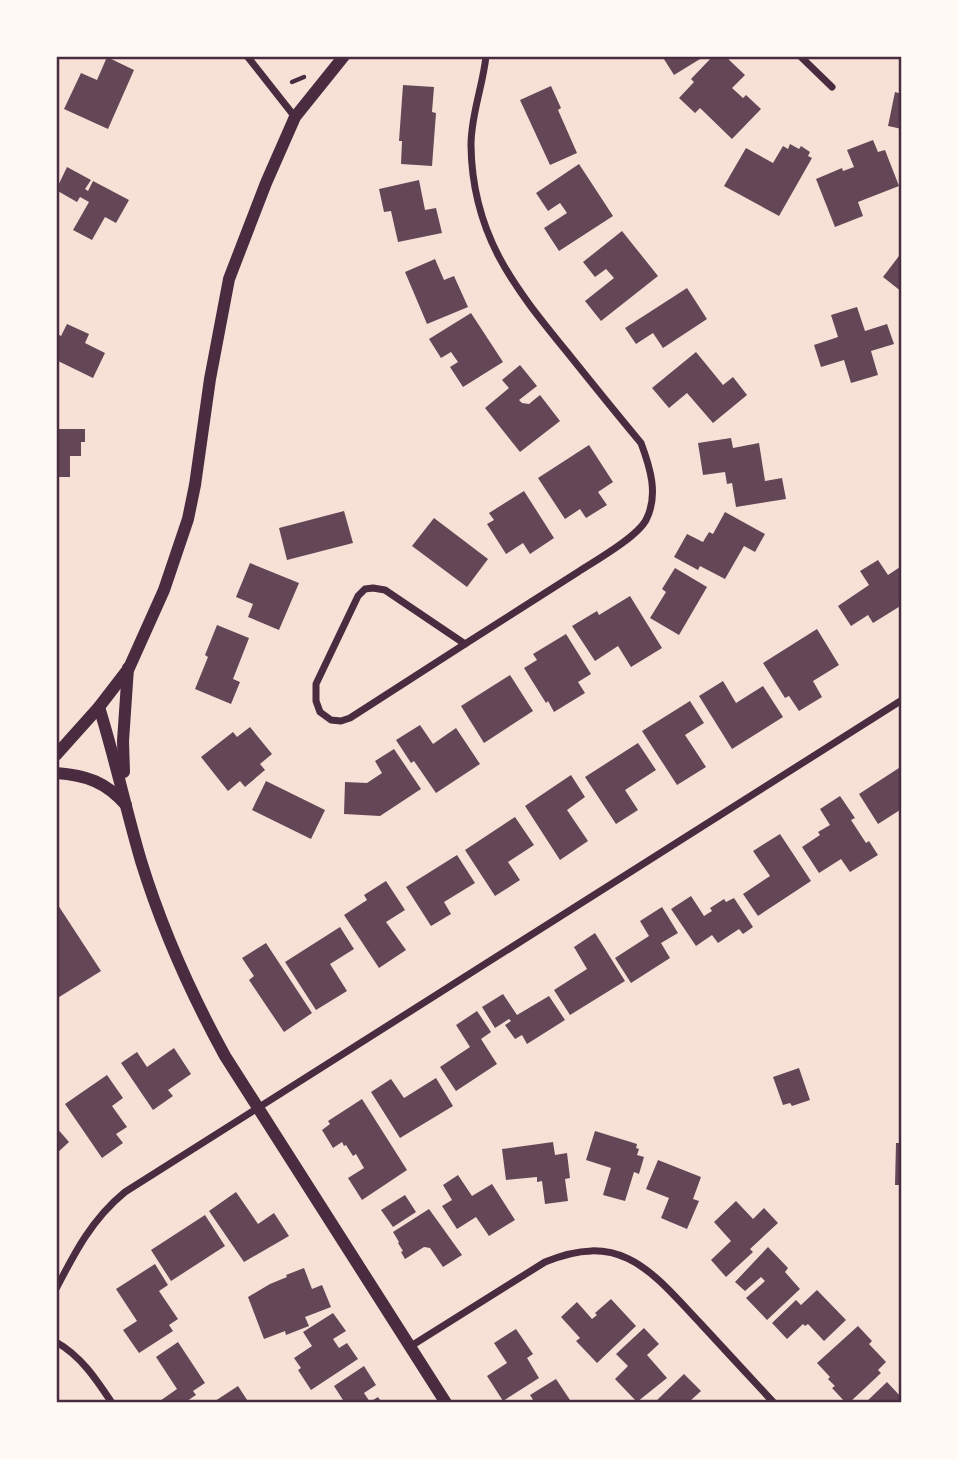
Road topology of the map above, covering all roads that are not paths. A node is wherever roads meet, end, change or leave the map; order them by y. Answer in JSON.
{"nodes":[{"id":1,"x":247,"y":56,"type":"edge"},
{"id":2,"x":344,"y":56,"type":"edge"},
{"id":3,"x":486,"y":56,"type":"edge"},
{"id":4,"x":800,"y":56,"type":"edge"},
{"id":5,"x":832,"y":88,"type":"dead end"},
{"id":6,"x":295,"y":117,"type":"junction"},
{"id":7,"x":465,"y":644,"type":"junction"},
{"id":8,"x":128,"y":668,"type":"junction"},
{"id":9,"x":902,"y":700,"type":"edge"},
{"id":10,"x":99,"y":707,"type":"junction"},
{"id":11,"x":56,"y":755,"type":"edge"},
{"id":12,"x":56,"y":773,"type":"edge"},
{"id":13,"x":128,"y":807,"type":"junction"},
{"id":14,"x":259,"y":1109,"type":"junction"},
{"id":15,"x":56,"y":1289,"type":"edge"},
{"id":16,"x":56,"y":1342,"type":"edge"},
{"id":17,"x":411,"y":1346,"type":"junction"},
{"id":18,"x":112,"y":1403,"type":"edge"},
{"id":19,"x":446,"y":1403,"type":"edge"},
{"id":20,"x":774,"y":1403,"type":"edge"}],
"edges":[{"from":1,"to":6,"type":"street"},
{"from":2,"to":6,"type":"street"},
{"from":3,"to":7,"type":"street"},
{"from":4,"to":5,"type":"street"},
{"from":6,"to":8,"type":"street"},
{"from":7,"to":7,"type":"street"},
{"from":8,"to":10,"type":"street"},
{"from":8,"to":13,"type":"street"},
{"from":9,"to":14,"type":"street"},
{"from":10,"to":11,"type":"street"},
{"from":10,"to":13,"type":"street"},
{"from":12,"to":13,"type":"street"},
{"from":13,"to":14,"type":"street"},
{"from":14,"to":15,"type":"street"},
{"from":14,"to":17,"type":"street"},
{"from":16,"to":18,"type":"street"},
{"from":17,"to":19,"type":"street"},
{"from":17,"to":20,"type":"street"}]}
